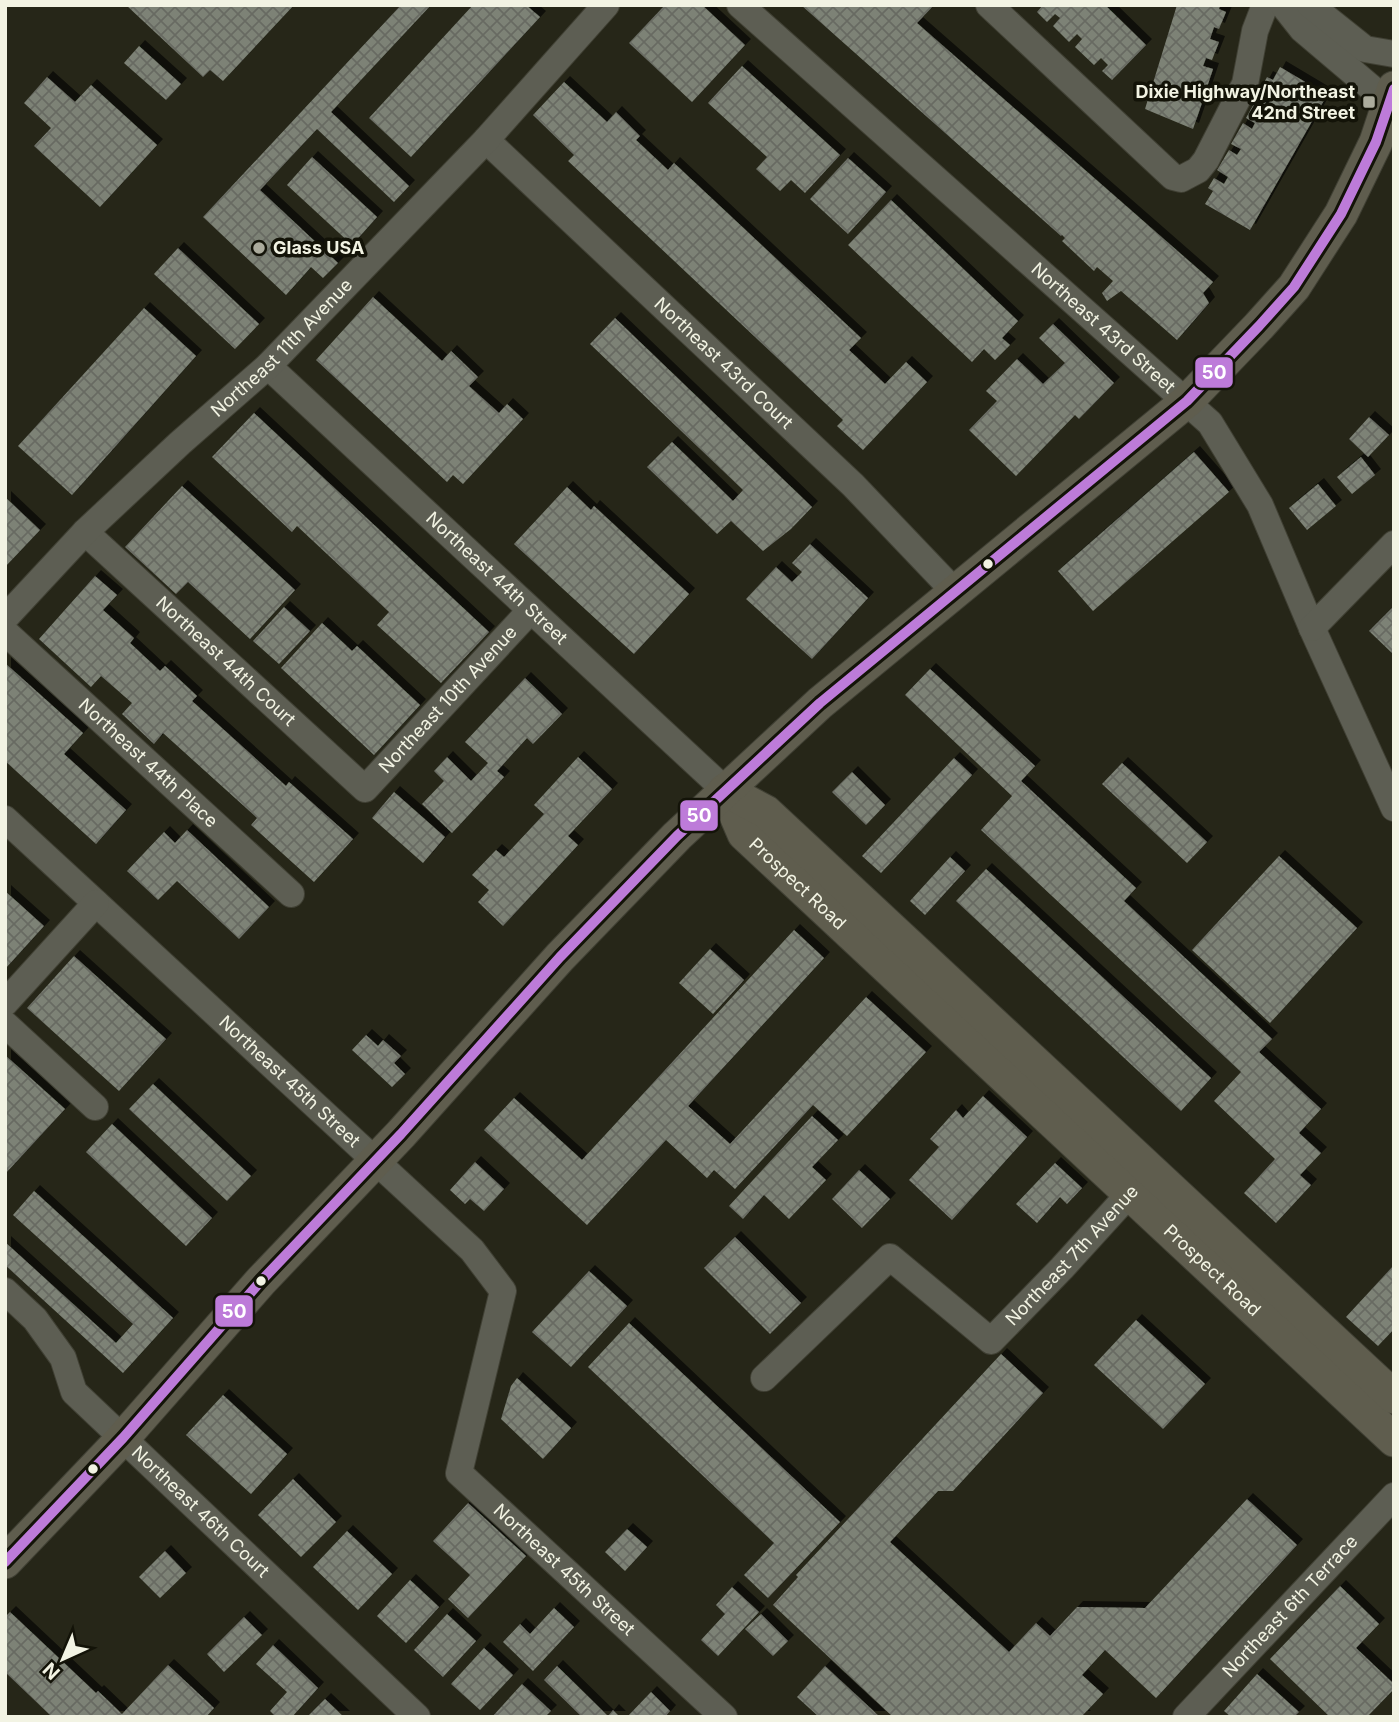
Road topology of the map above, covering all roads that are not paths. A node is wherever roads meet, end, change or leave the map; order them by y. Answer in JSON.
{"nodes":[{"id":1,"x":606,"y":5,"type":"edge"},
{"id":2,"x":740,"y":5,"type":"edge"},
{"id":3,"x":1265,"y":5,"type":"edge"},
{"id":4,"x":1283,"y":5,"type":"edge"},
{"id":5,"x":1310,"y":5,"type":"edge"},
{"id":6,"x":998,"y":8,"type":"edge"},
{"id":7,"x":1394,"y":54,"type":"edge"},
{"id":8,"x":1392,"y":99,"type":"edge"},
{"id":9,"x":486,"y":140,"type":"junction"},
{"id":10,"x":268,"y":366,"type":"junction"},
{"id":11,"x":1186,"y":401,"type":"junction"},
{"id":12,"x":85,"y":532,"type":"junction"},
{"id":13,"x":1394,"y":544,"type":"edge"},
{"id":14,"x":955,"y":592,"type":"junction"},
{"id":15,"x":530,"y":611,"type":"junction"},
{"id":16,"x":5,"y":618,"type":"edge"},
{"id":17,"x":1312,"y":628,"type":"junction"},
{"id":18,"x":5,"y":632,"type":"edge"},
{"id":19,"x":365,"y":789,"type":"joint"},
{"id":20,"x":725,"y":790,"type":"junction"},
{"id":21,"x":1394,"y":808,"type":"edge"},
{"id":22,"x":5,"y":819,"type":"edge"},
{"id":23,"x":291,"y":894,"type":"dead end"},
{"id":24,"x":96,"y":903,"type":"junction"},
{"id":25,"x":5,"y":1003,"type":"edge"},
{"id":26,"x":5,"y":1024,"type":"edge"},
{"id":27,"x":95,"y":1107,"type":"dead end"},
{"id":28,"x":375,"y":1161,"type":"junction"},
{"id":29,"x":1139,"y":1182,"type":"junction"},
{"id":30,"x":5,"y":1291,"type":"edge"},
{"id":31,"x":764,"y":1378,"type":"dead end"},
{"id":32,"x":1394,"y":1397,"type":"edge"},
{"id":33,"x":123,"y":1438,"type":"junction"},
{"id":34,"x":1394,"y":1440,"type":"edge"},
{"id":35,"x":1394,"y":1496,"type":"edge"},
{"id":36,"x":5,"y":1562,"type":"edge"},
{"id":37,"x":418,"y":1717,"type":"edge"},
{"id":38,"x":724,"y":1717,"type":"edge"},
{"id":39,"x":1186,"y":1717,"type":"edge"}],
"edges":[{"from":1,"to":9,"type":"street","name":"Northeast 11th Avenue"},
{"from":2,"to":11,"type":"street","name":"Northeast 43rd Street"},
{"from":3,"to":6,"type":"street"},
{"from":4,"to":8,"type":"street"},
{"from":5,"to":7,"type":"street"},
{"from":8,"to":11,"type":"main road"},
{"from":9,"to":10,"type":"street","name":"Northeast 11th Avenue"},
{"from":9,"to":14,"type":"street","name":"Northeast 43rd Court"},
{"from":10,"to":12,"type":"street","name":"Northeast 11th Avenue"},
{"from":10,"to":15,"type":"street","name":"Northeast 44th Street"},
{"from":11,"to":14,"type":"main road"},
{"from":11,"to":17,"type":"street","name":"Northeast 43rd Street"},
{"from":12,"to":16,"type":"street","name":"Northeast 11th Avenue"},
{"from":12,"to":19,"type":"street","name":"Northeast 44th Court"},
{"from":13,"to":17,"type":"street"},
{"from":14,"to":20,"type":"main road"},
{"from":15,"to":19,"type":"street","name":"Northeast 10th Avenue"},
{"from":15,"to":20,"type":"street","name":"Northeast 44th Street"},
{"from":17,"to":21,"type":"street","name":"Northeast 43rd Street"},
{"from":18,"to":23,"type":"street","name":"Northeast 44th Place"},
{"from":20,"to":28,"type":"main road"},
{"from":20,"to":29,"type":"main road","name":"Prospect Road"},
{"from":22,"to":24,"type":"street","name":"Northeast 45th Street"},
{"from":24,"to":25,"type":"street"},
{"from":24,"to":28,"type":"street","name":"Northeast 45th Street"},
{"from":26,"to":27,"type":"street"},
{"from":28,"to":33,"type":"main road"},
{"from":28,"to":38,"type":"street","name":"Northeast 45th Street"},
{"from":29,"to":31,"type":"street","name":"Northeast 7th Avenue"},
{"from":29,"to":32,"type":"main road","name":"Prospect Road"},
{"from":29,"to":34,"type":"main road","name":"Prospect Road"},
{"from":30,"to":33,"type":"street","name":"Northeast 46th Court"},
{"from":33,"to":36,"type":"main road"},
{"from":33,"to":37,"type":"street","name":"Northeast 46th Court"},
{"from":35,"to":39,"type":"street","name":"Northeast 6th Terrace"}]}
